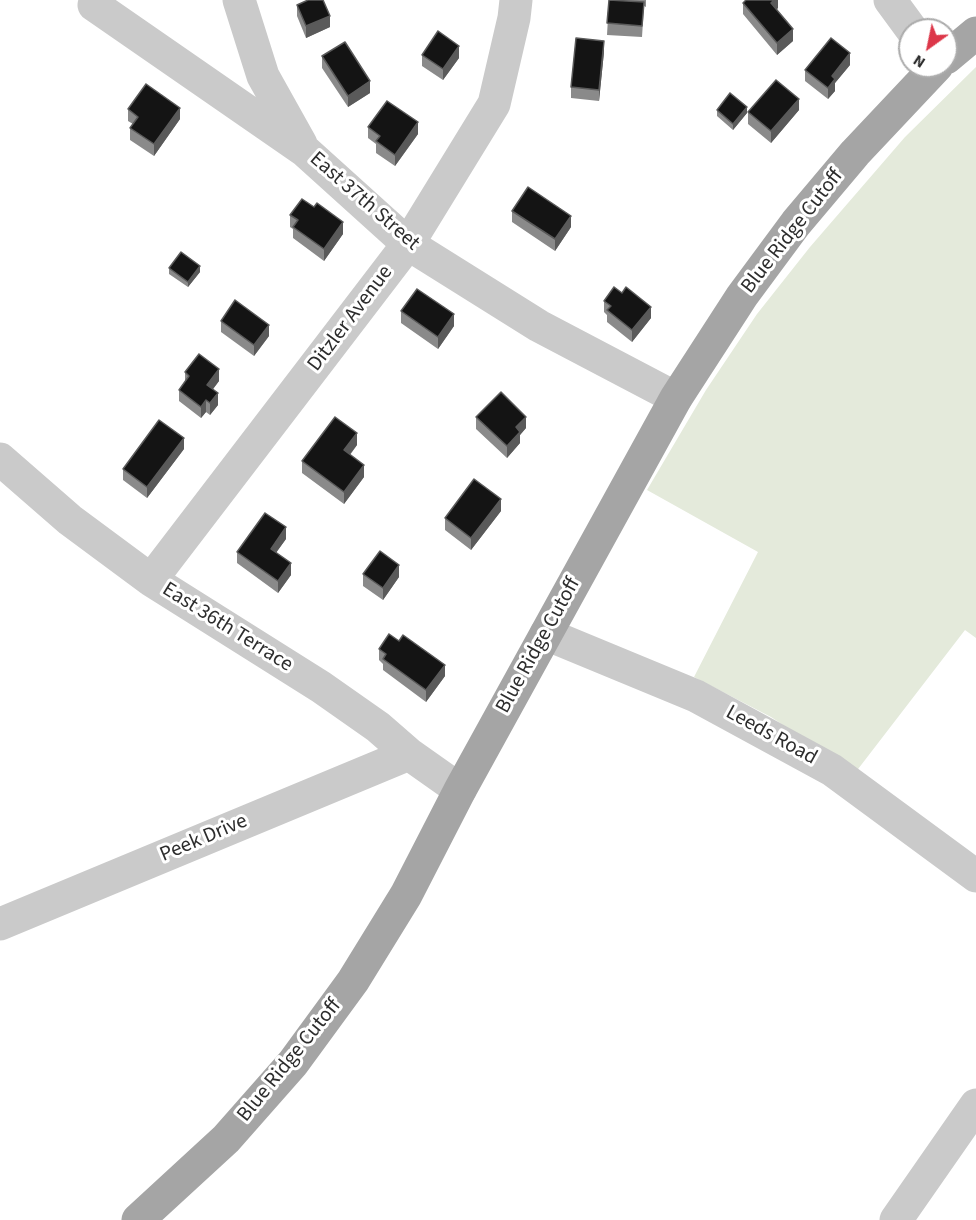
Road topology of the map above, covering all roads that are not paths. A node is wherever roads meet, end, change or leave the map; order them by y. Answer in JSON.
{"nodes":[{"id":1,"x":239,"y":0,"type":"edge"},
{"id":2,"x":516,"y":0,"type":"edge"},
{"id":3,"x":890,"y":0,"type":"edge"},
{"id":4,"x":94,"y":5,"type":"dead end"},
{"id":5,"x":903,"y":18,"type":"edge"},
{"id":6,"x":976,"y":33,"type":"edge"},
{"id":7,"x":958,"y":48,"type":"edge"},
{"id":8,"x":926,"y":78,"type":"edge"},
{"id":9,"x":305,"y":151,"type":"junction"},
{"id":10,"x":408,"y":244,"type":"junction"},
{"id":11,"x":676,"y":398,"type":"junction"},
{"id":12,"x":0,"y":459,"type":"edge"},
{"id":13,"x":151,"y":580,"type":"junction"},
{"id":14,"x":546,"y":634,"type":"junction"},
{"id":15,"x":409,"y":754,"type":"junction"},
{"id":16,"x":460,"y":790,"type":"junction"},
{"id":17,"x":976,"y":876,"type":"edge"},
{"id":18,"x":0,"y":924,"type":"edge"},
{"id":19,"x":976,"y":1105,"type":"edge"},
{"id":20,"x":138,"y":1220,"type":"edge"},
{"id":21,"x":896,"y":1220,"type":"edge"}],
"edges":[{"from":1,"to":9,"type":"street"},
{"from":2,"to":10,"type":"street","name":"Ditzler Avenue"},
{"from":3,"to":5,"type":"street"},
{"from":4,"to":9,"type":"street","name":"East 37th Street"},
{"from":6,"to":7,"type":"main road"},
{"from":8,"to":11,"type":"main road","name":"Blue Ridge Cutoff"},
{"from":9,"to":10,"type":"street","name":"East 37th Street"},
{"from":10,"to":11,"type":"street","name":"East 37th Street"},
{"from":10,"to":13,"type":"street","name":"Ditzler Avenue"},
{"from":11,"to":14,"type":"main road","name":"Blue Ridge Cutoff"},
{"from":12,"to":13,"type":"street","name":"East 36th Terrace"},
{"from":13,"to":15,"type":"street","name":"East 36th Terrace"},
{"from":14,"to":16,"type":"main road","name":"Blue Ridge Cutoff"},
{"from":14,"to":17,"type":"street","name":"Leeds Road"},
{"from":15,"to":16,"type":"street","name":"East 36th Terrace"},
{"from":15,"to":18,"type":"street","name":"Peek Drive"},
{"from":16,"to":20,"type":"main road","name":"Blue Ridge Cutoff"},
{"from":19,"to":21,"type":"street"}]}
